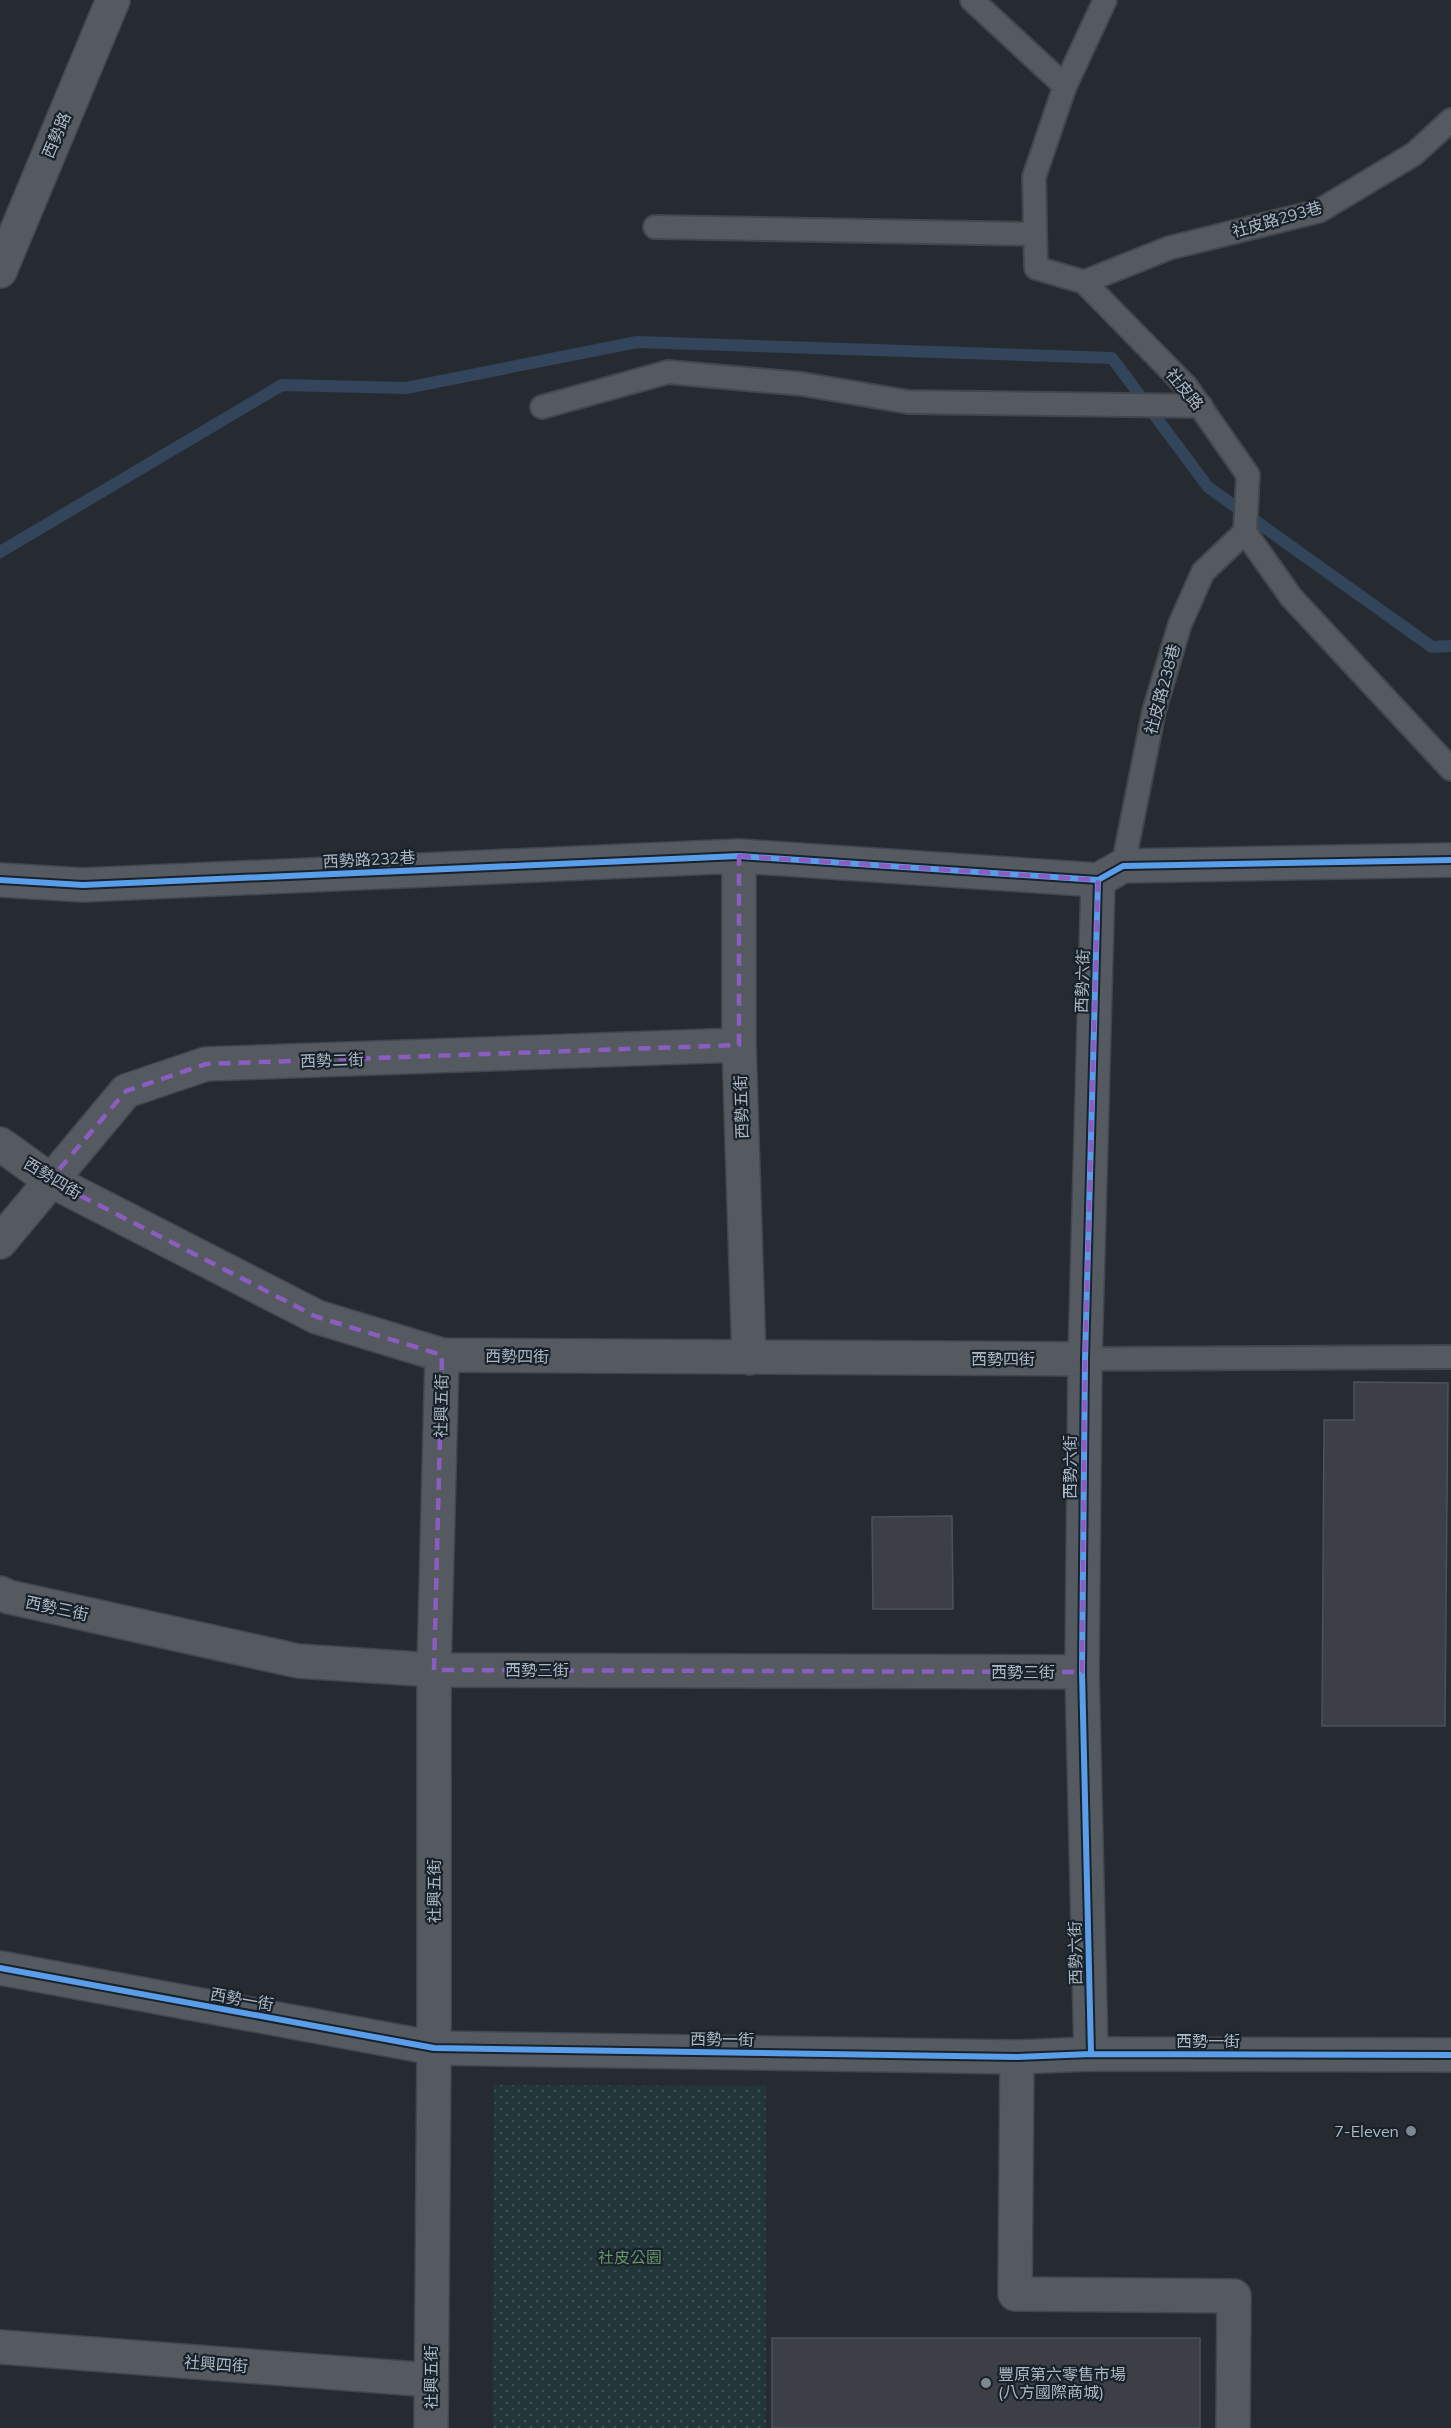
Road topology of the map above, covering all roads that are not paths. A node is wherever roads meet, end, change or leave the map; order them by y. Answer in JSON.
{"nodes":[{"id":1,"x":113,"y":0,"type":"edge"},
{"id":2,"x":972,"y":0,"type":"edge"},
{"id":3,"x":1105,"y":0,"type":"edge"},
{"id":4,"x":1065,"y":86,"type":"junction"},
{"id":5,"x":1451,"y":120,"type":"edge"},
{"id":6,"x":655,"y":227,"type":"dead end"},
{"id":7,"x":1035,"y":234,"type":"junction"},
{"id":8,"x":0,"y":271,"type":"edge"},
{"id":9,"x":1084,"y":282,"type":"junction"},
{"id":10,"x":1200,"y":406,"type":"junction"},
{"id":11,"x":542,"y":407,"type":"dead end"},
{"id":12,"x":1245,"y":532,"type":"junction"},
{"id":13,"x":1451,"y":769,"type":"edge"},
{"id":14,"x":739,"y":856,"type":"junction"},
{"id":15,"x":1451,"y":860,"type":"edge"},
{"id":16,"x":1110,"y":873,"type":"junction"},
{"id":17,"x":0,"y":880,"type":"edge"},
{"id":18,"x":739,"y":1046,"type":"junction"},
{"id":19,"x":0,"y":1144,"type":"edge"},
{"id":20,"x":50,"y":1180,"type":"junction"},
{"id":21,"x":0,"y":1242,"type":"edge"},
{"id":22,"x":442,"y":1355,"type":"junction"},
{"id":23,"x":1451,"y":1357,"type":"edge"},
{"id":24,"x":749,"y":1358,"type":"junction"},
{"id":25,"x":1085,"y":1359,"type":"junction"},
{"id":26,"x":0,"y":1593,"type":"edge"},
{"id":27,"x":434,"y":1670,"type":"junction"},
{"id":28,"x":1082,"y":1672,"type":"junction"},
{"id":29,"x":0,"y":1968,"type":"edge"},
{"id":30,"x":434,"y":2048,"type":"junction"},
{"id":31,"x":1091,"y":2054,"type":"junction"},
{"id":32,"x":1451,"y":2055,"type":"edge"},
{"id":33,"x":1017,"y":2057,"type":"junction"},
{"id":34,"x":0,"y":2347,"type":"edge"},
{"id":35,"x":431,"y":2380,"type":"junction"},
{"id":36,"x":431,"y":2428,"type":"edge"},
{"id":37,"x":1233,"y":2428,"type":"edge"}],
"edges":[{"from":1,"to":8,"type":"street","name":"西勢路"},
{"from":2,"to":4,"type":"lane"},
{"from":3,"to":4,"type":"lane","name":"社皮路"},
{"from":4,"to":7,"type":"lane","name":"社皮路"},
{"from":5,"to":9,"type":"lane","name":"社皮路293巷"},
{"from":6,"to":7,"type":"lane"},
{"from":7,"to":9,"type":"lane","name":"社皮路"},
{"from":9,"to":10,"type":"lane","name":"社皮路"},
{"from":10,"to":11,"type":"lane"},
{"from":10,"to":12,"type":"lane","name":"社皮路"},
{"from":12,"to":13,"type":"lane"},
{"from":12,"to":16,"type":"lane","name":"社皮路238巷"},
{"from":14,"to":16,"type":"street","name":"西勢路232巷"},
{"from":14,"to":17,"type":"street","name":"西勢路232巷"},
{"from":14,"to":18,"type":"street","name":"西勢五街"},
{"from":15,"to":16,"type":"street","name":"西勢路232巷"},
{"from":16,"to":25,"type":"street","name":"西勢六街"},
{"from":18,"to":20,"type":"street","name":"西勢二街"},
{"from":18,"to":24,"type":"street","name":"西勢五街"},
{"from":19,"to":20,"type":"street","name":"西勢四街"},
{"from":20,"to":21,"type":"street","name":"西勢二街"},
{"from":20,"to":22,"type":"street","name":"西勢四街"},
{"from":22,"to":24,"type":"street","name":"西勢四街"},
{"from":22,"to":27,"type":"street","name":"社興五街"},
{"from":23,"to":25,"type":"lane"},
{"from":24,"to":25,"type":"street","name":"西勢四街"},
{"from":25,"to":28,"type":"street","name":"西勢六街"},
{"from":26,"to":27,"type":"street","name":"西勢三街"},
{"from":27,"to":28,"type":"street","name":"西勢三街"},
{"from":27,"to":30,"type":"street","name":"社興五街"},
{"from":28,"to":31,"type":"street","name":"西勢六街"},
{"from":29,"to":30,"type":"street","name":"西勢一街"},
{"from":30,"to":33,"type":"street","name":"西勢一街"},
{"from":30,"to":35,"type":"street","name":"社興五街"},
{"from":31,"to":32,"type":"street","name":"西勢一街"},
{"from":31,"to":33,"type":"street","name":"西勢一街"},
{"from":33,"to":37,"type":"street"},
{"from":34,"to":35,"type":"street","name":"社興四街"},
{"from":35,"to":36,"type":"street","name":"社興五街"}]}
